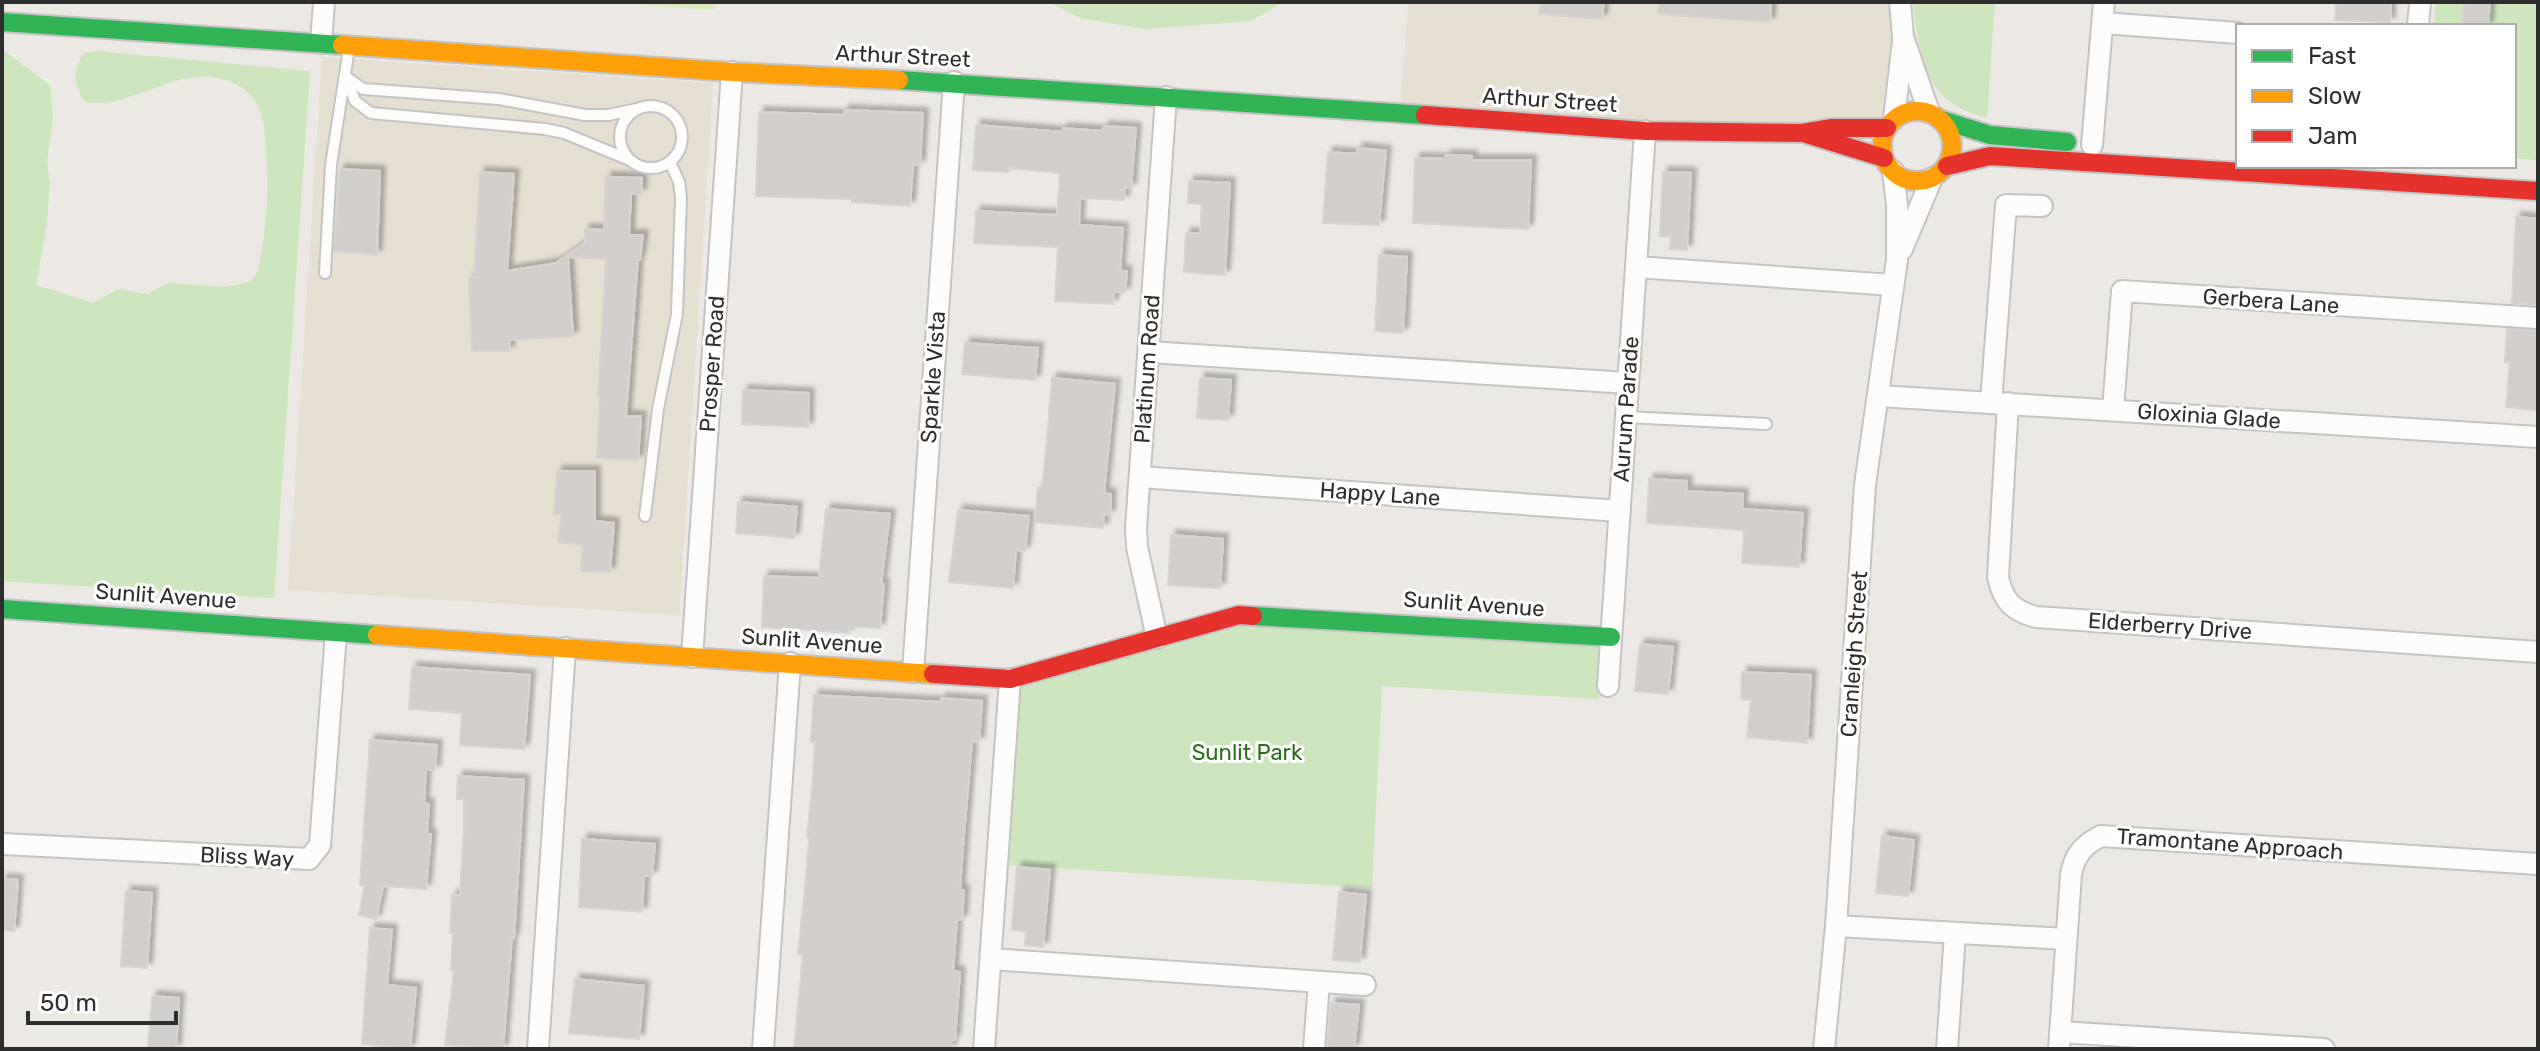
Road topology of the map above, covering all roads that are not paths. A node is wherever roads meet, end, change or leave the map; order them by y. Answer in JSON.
{"nodes":[{"id":1,"x":324,"y":2,"type":"edge"},
{"id":2,"x":1900,"y":2,"type":"edge"},
{"id":3,"x":2420,"y":2,"type":"edge"},
{"id":4,"x":2104,"y":12,"type":"edge"},
{"id":5,"x":2,"y":22,"type":"edge"},
{"id":6,"x":2418,"y":24,"type":"edge"},
{"id":7,"x":2236,"y":33,"type":"edge"},
{"id":8,"x":1903,"y":37,"type":"junction"},
{"id":9,"x":321,"y":43,"type":"junction"},
{"id":10,"x":349,"y":46,"type":"junction"},
{"id":11,"x":732,"y":72,"type":"junction"},
{"id":12,"x":345,"y":75,"type":"junction"},
{"id":13,"x":954,"y":82,"type":"junction"},
{"id":14,"x":1166,"y":97,"type":"junction"},
{"id":15,"x":637,"y":109,"type":"junction"},
{"id":16,"x":1936,"y":116,"type":"junction"},
{"id":17,"x":1891,"y":124,"type":"junction"},
{"id":18,"x":1645,"y":131,"type":"junction"},
{"id":19,"x":1802,"y":133,"type":"junction"},
{"id":20,"x":2092,"y":145,"type":"junction"},
{"id":21,"x":2236,"y":157,"type":"edge"},
{"id":22,"x":632,"y":161,"type":"junction"},
{"id":23,"x":670,"y":162,"type":"junction"},
{"id":24,"x":1888,"y":165,"type":"junction"},
{"id":25,"x":2329,"y":168,"type":"edge"},
{"id":26,"x":1939,"y":172,"type":"junction"},
{"id":27,"x":2409,"y":174,"type":"edge"},
{"id":28,"x":2376,"y":180,"type":"junction"},
{"id":29,"x":2538,"y":191,"type":"edge"},
{"id":30,"x":2042,"y":206,"type":"dead end"},
{"id":31,"x":1897,"y":260,"type":"junction"},
{"id":32,"x":1636,"y":267,"type":"junction"},
{"id":33,"x":325,"y":273,"type":"dead end"},
{"id":34,"x":1893,"y":285,"type":"junction"},
{"id":35,"x":2538,"y":318,"type":"edge"},
{"id":36,"x":1149,"y":352,"type":"junction"},
{"id":37,"x":1628,"y":383,"type":"junction"},
{"id":38,"x":1879,"y":396,"type":"junction"},
{"id":39,"x":1999,"y":403,"type":"junction"},
{"id":40,"x":2113,"y":410,"type":"junction"},
{"id":41,"x":1626,"y":417,"type":"junction"},
{"id":42,"x":1766,"y":424,"type":"dead end"},
{"id":43,"x":2538,"y":437,"type":"edge"},
{"id":44,"x":1140,"y":477,"type":"junction"},
{"id":45,"x":1620,"y":511,"type":"junction"},
{"id":46,"x":645,"y":516,"type":"dead end"},
{"id":47,"x":2,"y":609,"type":"edge"},
{"id":48,"x":336,"y":633,"type":"junction"},
{"id":49,"x":1611,"y":637,"type":"junction"},
{"id":50,"x":1157,"y":638,"type":"junction"},
{"id":51,"x":565,"y":648,"type":"junction"},
{"id":52,"x":2538,"y":652,"type":"edge"},
{"id":53,"x":692,"y":657,"type":"junction"},
{"id":54,"x":790,"y":663,"type":"junction"},
{"id":55,"x":913,"y":672,"type":"junction"},
{"id":56,"x":1010,"y":679,"type":"junction"},
{"id":57,"x":1608,"y":686,"type":"dead end"},
{"id":58,"x":2,"y":844,"type":"edge"},
{"id":59,"x":2538,"y":864,"type":"edge"},
{"id":60,"x":1836,"y":926,"type":"junction"},
{"id":61,"x":1955,"y":934,"type":"junction"},
{"id":62,"x":2066,"y":939,"type":"junction"},
{"id":63,"x":991,"y":959,"type":"junction"},
{"id":64,"x":1319,"y":982,"type":"junction"},
{"id":65,"x":1365,"y":985,"type":"dead end"},
{"id":66,"x":2060,"y":1040,"type":"edge"},
{"id":67,"x":538,"y":1049,"type":"edge"},
{"id":68,"x":763,"y":1049,"type":"edge"},
{"id":69,"x":984,"y":1049,"type":"edge"},
{"id":70,"x":1314,"y":1049,"type":"edge"},
{"id":71,"x":1824,"y":1049,"type":"edge"},
{"id":72,"x":1947,"y":1049,"type":"edge"},
{"id":73,"x":2324,"y":1049,"type":"edge"}],
"edges":[{"from":1,"to":9,"type":"street"},
{"from":2,"to":8,"type":"street"},
{"from":3,"to":6,"type":"street"},
{"from":4,"to":7,"type":"street"},
{"from":4,"to":20,"type":"street"},
{"from":5,"to":9,"type":"street","name":"Arthur Street"},
{"from":8,"to":16,"type":"street"},
{"from":8,"to":17,"type":"street"},
{"from":9,"to":10,"type":"street","name":"Arthur Street"},
{"from":10,"to":11,"type":"street","name":"Arthur Street"},
{"from":10,"to":12,"type":"lane"},
{"from":11,"to":13,"type":"street","name":"Arthur Street"},
{"from":11,"to":53,"type":"street","name":"Prosper Road"},
{"from":12,"to":15,"type":"lane"},
{"from":12,"to":22,"type":"lane"},
{"from":12,"to":33,"type":"lane"},
{"from":13,"to":14,"type":"street","name":"Arthur Street"},
{"from":13,"to":55,"type":"street","name":"Sparkle Vista"},
{"from":14,"to":18,"type":"street","name":"Arthur Street"},
{"from":14,"to":36,"type":"street","name":"Platinum Road"},
{"from":15,"to":22,"type":"lane"},
{"from":15,"to":23,"type":"lane"},
{"from":16,"to":17,"type":"street"},
{"from":16,"to":20,"type":"street"},
{"from":16,"to":26,"type":"street"},
{"from":17,"to":19,"type":"street","name":"Arthur Street"},
{"from":17,"to":24,"type":"street"},
{"from":18,"to":19,"type":"street","name":"Arthur Street"},
{"from":18,"to":32,"type":"street","name":"Aurum Parade"},
{"from":19,"to":24,"type":"street","name":"Arthur Street"},
{"from":20,"to":21,"type":"street"},
{"from":22,"to":23,"type":"lane"},
{"from":23,"to":46,"type":"lane"},
{"from":24,"to":26,"type":"street"},
{"from":24,"to":31,"type":"street","name":"Cranleigh Street"},
{"from":25,"to":28,"type":"street"},
{"from":26,"to":28,"type":"street"},
{"from":26,"to":31,"type":"street","name":"Cranleigh Street"},
{"from":27,"to":28,"type":"street"},
{"from":27,"to":29,"type":"street"},
{"from":30,"to":39,"type":"street"},
{"from":31,"to":34,"type":"street","name":"Cranleigh Street"},
{"from":32,"to":34,"type":"street"},
{"from":32,"to":37,"type":"street","name":"Aurum Parade"},
{"from":34,"to":38,"type":"street","name":"Cranleigh Street"},
{"from":35,"to":40,"type":"street","name":"Gerbera Lane"},
{"from":36,"to":37,"type":"street"},
{"from":36,"to":44,"type":"street","name":"Platinum Road"},
{"from":37,"to":41,"type":"street","name":"Aurum Parade"},
{"from":38,"to":39,"type":"street","name":"Gloxinia Glade"},
{"from":38,"to":60,"type":"street","name":"Cranleigh Street"},
{"from":39,"to":40,"type":"street","name":"Gloxinia Glade"},
{"from":39,"to":52,"type":"street","name":"Elderberry Drive"},
{"from":40,"to":43,"type":"street","name":"Gloxinia Glade"},
{"from":41,"to":42,"type":"lane"},
{"from":41,"to":45,"type":"street","name":"Aurum Parade"},
{"from":44,"to":45,"type":"street","name":"Happy Lane"},
{"from":44,"to":50,"type":"street","name":"Platinum Road"},
{"from":45,"to":49,"type":"street","name":"Aurum Parade"},
{"from":47,"to":48,"type":"street","name":"Sunlit Avenue"},
{"from":48,"to":51,"type":"street","name":"Sunlit Avenue"},
{"from":48,"to":58,"type":"street","name":"Bliss Way"},
{"from":49,"to":50,"type":"street","name":"Sunlit Avenue"},
{"from":49,"to":57,"type":"street","name":"Aurum Parade"},
{"from":50,"to":56,"type":"street","name":"Sunlit Avenue"},
{"from":51,"to":53,"type":"street","name":"Sunlit Avenue"},
{"from":51,"to":67,"type":"street"},
{"from":53,"to":54,"type":"street","name":"Sunlit Avenue"},
{"from":54,"to":55,"type":"street","name":"Sunlit Avenue"},
{"from":54,"to":68,"type":"street"},
{"from":55,"to":56,"type":"street","name":"Sunlit Avenue"},
{"from":56,"to":63,"type":"street"},
{"from":59,"to":62,"type":"street","name":"Tramontane Approach"},
{"from":60,"to":61,"type":"street"},
{"from":60,"to":71,"type":"street","name":"Cranleigh Street"},
{"from":61,"to":62,"type":"street"},
{"from":61,"to":72,"type":"street"},
{"from":62,"to":66,"type":"street","name":"Tramontane Approach"},
{"from":63,"to":64,"type":"street"},
{"from":63,"to":69,"type":"street"},
{"from":64,"to":65,"type":"street"},
{"from":64,"to":70,"type":"street"},
{"from":66,"to":73,"type":"street"}]}
